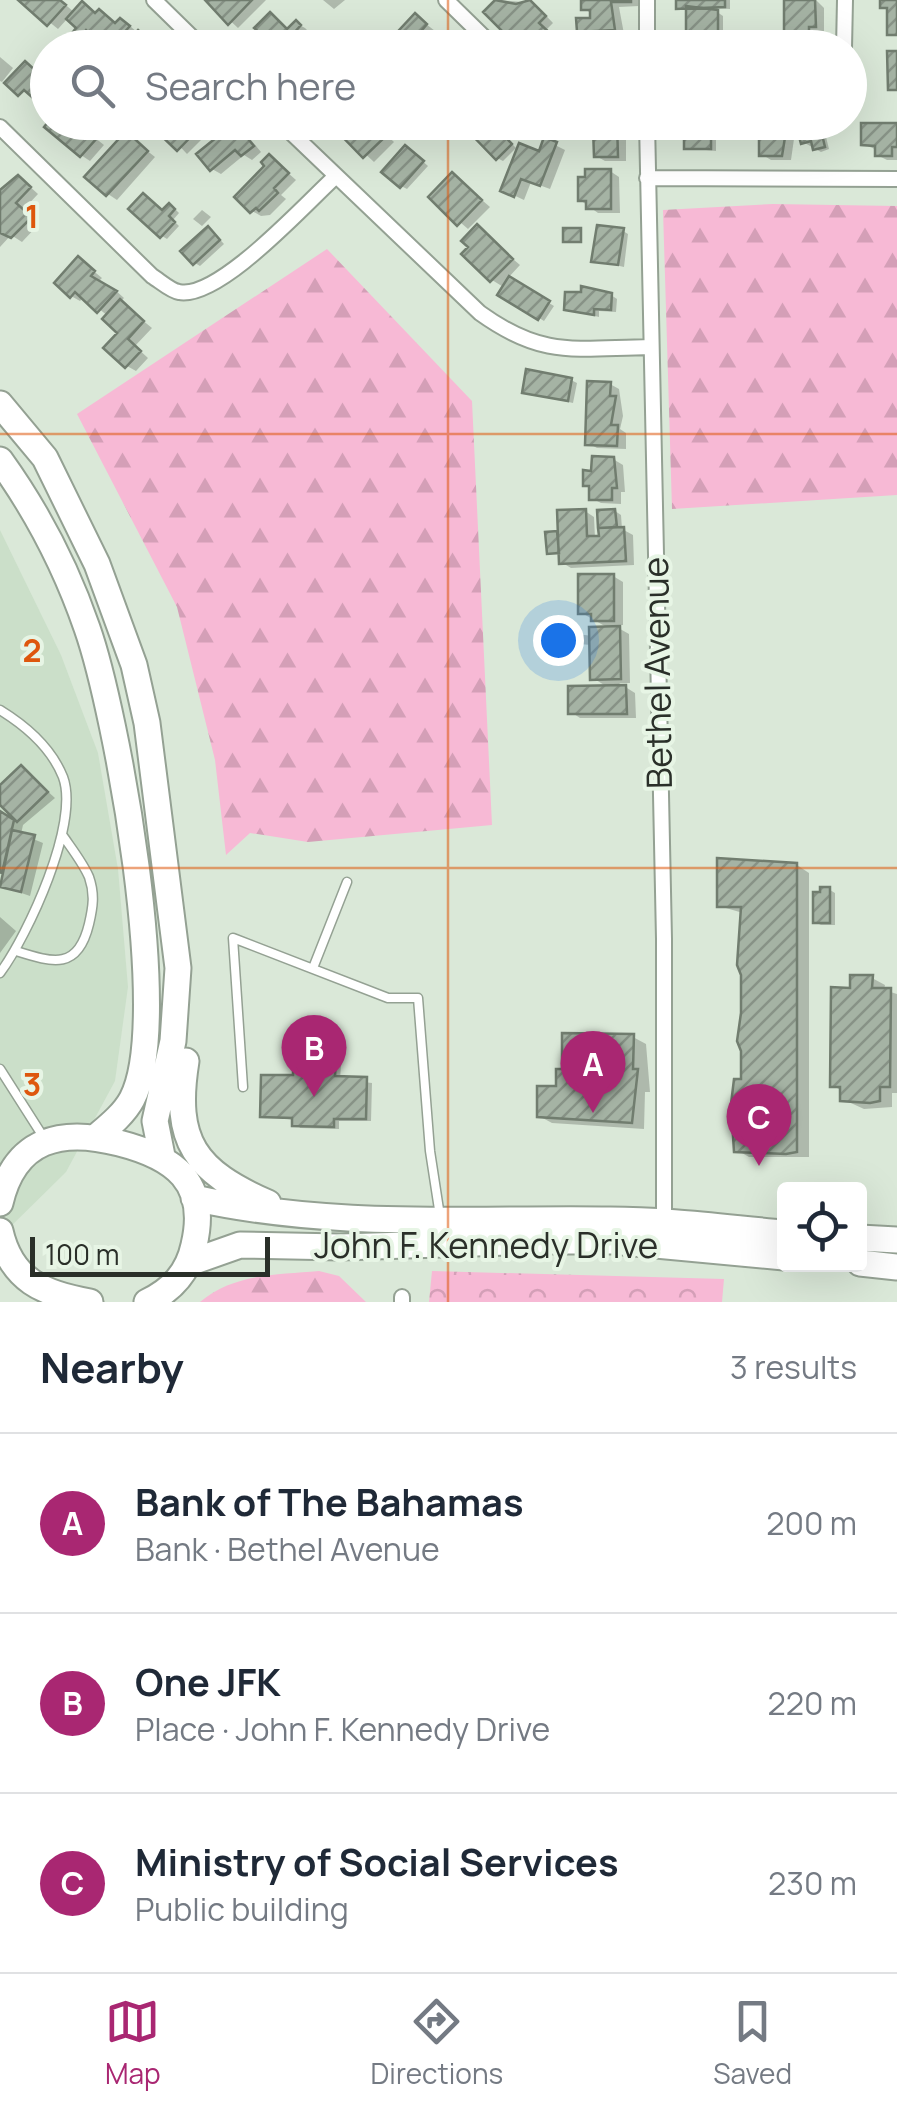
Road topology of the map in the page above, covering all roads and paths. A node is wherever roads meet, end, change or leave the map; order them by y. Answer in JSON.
{"nodes":[{"id":1,"x":154,"y":0,"type":"edge"},
{"id":2,"x":446,"y":0,"type":"edge"},
{"id":3,"x":647,"y":0,"type":"edge"},
{"id":4,"x":845,"y":0,"type":"edge"},
{"id":5,"x":185,"y":30,"type":"edge"},
{"id":6,"x":477,"y":30,"type":"edge"},
{"id":7,"x":647,"y":30,"type":"edge"},
{"id":8,"x":844,"y":30,"type":"edge"},
{"id":9,"x":0,"y":127,"type":"edge"},
{"id":10,"x":299,"y":140,"type":"edge"},
{"id":11,"x":647,"y":140,"type":"edge"},
{"id":12,"x":336,"y":176,"type":"junction"},
{"id":13,"x":647,"y":178,"type":"junction"},
{"id":14,"x":897,"y":179,"type":"edge"},
{"id":15,"x":650,"y":347,"type":"junction"},
{"id":16,"x":0,"y":404,"type":"edge"},
{"id":17,"x":0,"y":460,"type":"edge"},
{"id":18,"x":0,"y":710,"type":"edge"},
{"id":19,"x":63,"y":836,"type":"junction"},
{"id":20,"x":347,"y":882,"type":"dead end"},
{"id":21,"x":16,"y":952,"type":"junction"},
{"id":22,"x":178,"y":968,"type":"junction"},
{"id":23,"x":313,"y":968,"type":"junction"},
{"id":24,"x":0,"y":973,"type":"edge"},
{"id":25,"x":0,"y":1069,"type":"edge"},
{"id":26,"x":243,"y":1087,"type":"dead end"},
{"id":27,"x":96,"y":1137,"type":"junction"},
{"id":28,"x":47,"y":1142,"type":"junction"},
{"id":29,"x":162,"y":1156,"type":"junction"},
{"id":30,"x":194,"y":1198,"type":"junction"},
{"id":31,"x":0,"y":1203,"type":"edge"},
{"id":32,"x":294,"y":1214,"type":"junction"},
{"id":33,"x":441,"y":1220,"type":"junction"},
{"id":34,"x":664,"y":1223,"type":"junction"},
{"id":35,"x":0,"y":1231,"type":"edge"},
{"id":36,"x":777,"y":1232,"type":"edge"},
{"id":37,"x":867,"y":1238,"type":"edge"},
{"id":38,"x":897,"y":1240,"type":"edge"},
{"id":39,"x":777,"y":1256,"type":"edge"},
{"id":40,"x":190,"y":1263,"type":"junction"},
{"id":41,"x":867,"y":1264,"type":"edge"},
{"id":42,"x":897,"y":1267,"type":"edge"},
{"id":43,"x":84,"y":1301,"type":"edge"},
{"id":44,"x":147,"y":1302,"type":"edge"}],
"edges":[{"from":1,"to":5,"type":"street"},
{"from":2,"to":6,"type":"street"},
{"from":3,"to":7,"type":"street"},
{"from":4,"to":8,"type":"street"},
{"from":9,"to":12,"type":"street"},
{"from":10,"to":12,"type":"street"},
{"from":11,"to":13,"type":"street","name":"Bethel Avenue"},
{"from":12,"to":15,"type":"street"},
{"from":13,"to":14,"type":"street"},
{"from":13,"to":15,"type":"street","name":"Bethel Avenue"},
{"from":15,"to":34,"type":"street","name":"Bethel Avenue"},
{"from":16,"to":22,"type":"highway"},
{"from":17,"to":27,"type":"highway"},
{"from":18,"to":19,"type":"lane"},
{"from":19,"to":21,"type":"lane"},
{"from":19,"to":21,"type":"lane"},
{"from":20,"to":23,"type":"lane"},
{"from":21,"to":24,"type":"lane"},
{"from":22,"to":29,"type":"highway"},
{"from":22,"to":32,"type":"highway"},
{"from":23,"to":26,"type":"lane"},
{"from":23,"to":33,"type":"lane"},
{"from":25,"to":28,"type":"lane"},
{"from":27,"to":28,"type":"highway"},
{"from":27,"to":29,"type":"highway"},
{"from":28,"to":31,"type":"highway"},
{"from":29,"to":30,"type":"highway"},
{"from":30,"to":32,"type":"highway","name":"John F. Kennedy Drive"},
{"from":30,"to":40,"type":"highway"},
{"from":32,"to":33,"type":"highway","name":"John F. Kennedy Drive"},
{"from":33,"to":34,"type":"highway","name":"John F. Kennedy Drive"},
{"from":34,"to":36,"type":"highway","name":"John F. Kennedy Drive"},
{"from":35,"to":43,"type":"highway"},
{"from":37,"to":38,"type":"highway"},
{"from":39,"to":40,"type":"highway","name":"John F. Kennedy Drive"},
{"from":40,"to":44,"type":"highway"},
{"from":41,"to":42,"type":"highway"}]}
